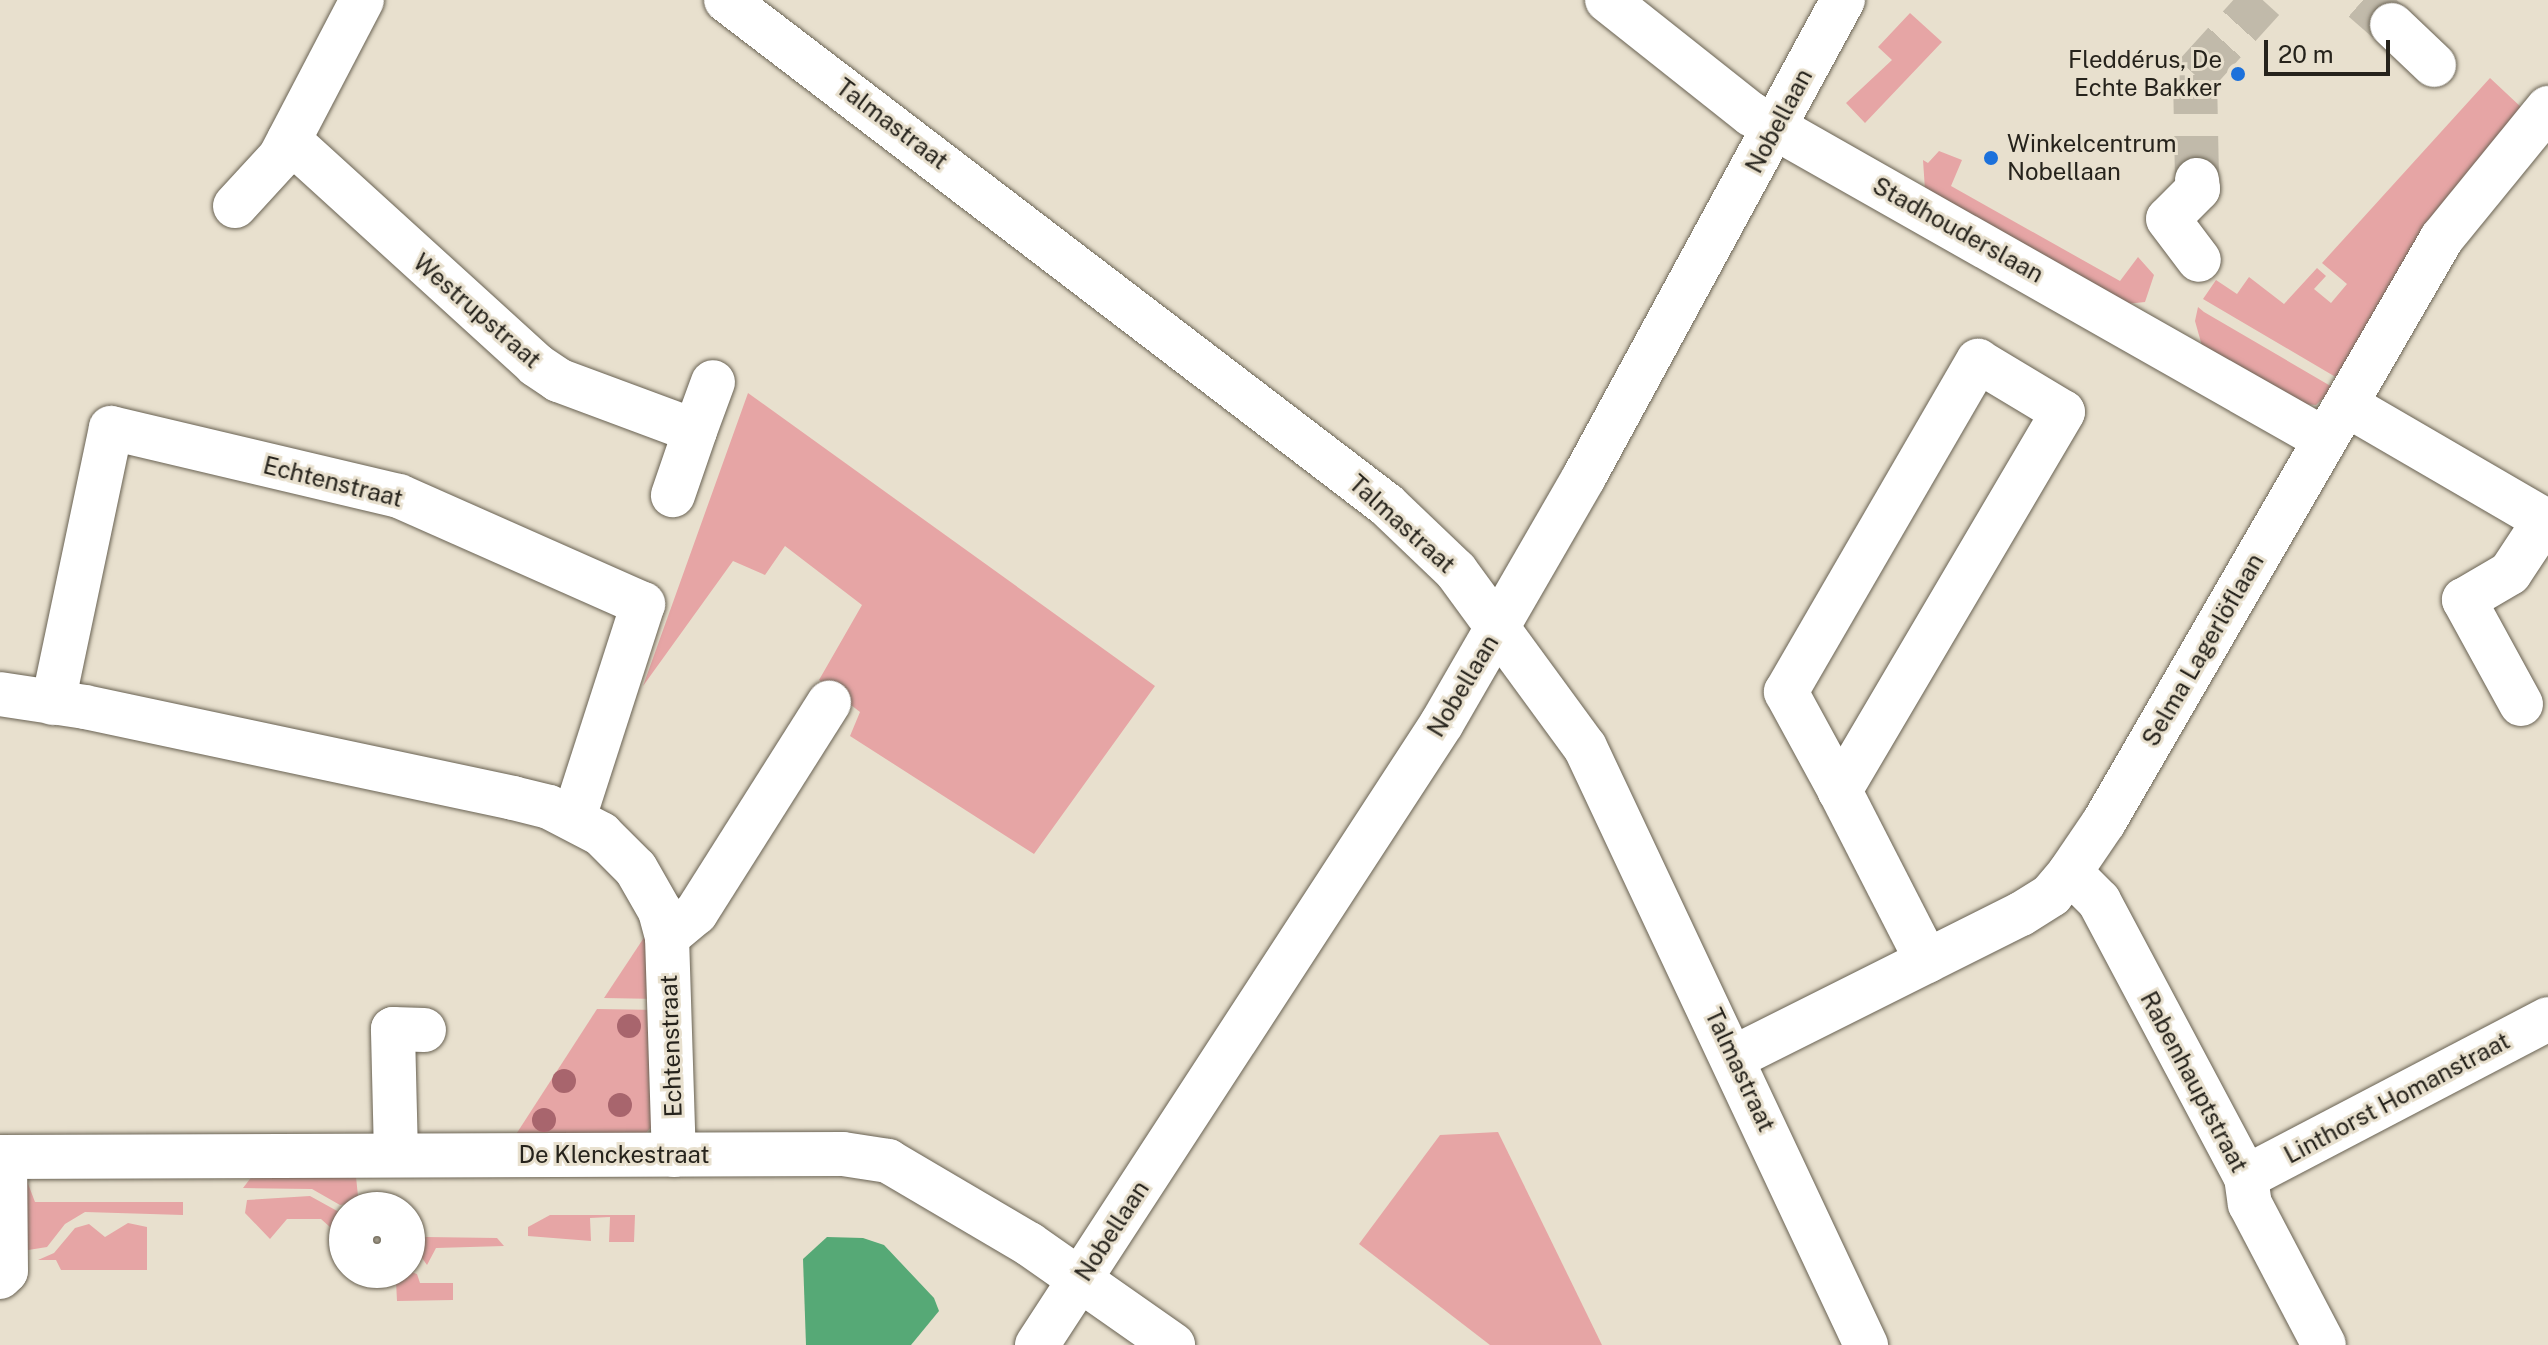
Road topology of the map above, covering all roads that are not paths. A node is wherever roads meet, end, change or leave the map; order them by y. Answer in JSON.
{"nodes":[{"id":1,"x":362,"y":0,"type":"edge"},
{"id":2,"x":726,"y":0,"type":"edge"},
{"id":3,"x":1607,"y":0,"type":"edge"},
{"id":4,"x":1843,"y":0,"type":"edge"},
{"id":5,"x":776,"y":14,"type":"edge"},
{"id":6,"x":2392,"y":25,"type":"tunnel mouth"},
{"id":7,"x":2434,"y":65,"type":"dead end"},
{"id":8,"x":2548,"y":108,"type":"edge"},
{"id":9,"x":1776,"y":129,"type":"junction"},
{"id":10,"x":289,"y":140,"type":"junction"},
{"id":11,"x":2197,"y":180,"type":"tunnel mouth"},
{"id":12,"x":235,"y":206,"type":"dead end"},
{"id":13,"x":2199,"y":260,"type":"dead end"},
{"id":14,"x":713,"y":382,"type":"dead end"},
{"id":15,"x":2336,"y":422,"type":"junction"},
{"id":16,"x":695,"y":431,"type":"junction"},
{"id":17,"x":673,"y":495,"type":"dead end"},
{"id":18,"x":2546,"y":521,"type":"edge"},
{"id":19,"x":1497,"y":631,"type":"junction"},
{"id":20,"x":0,"y":694,"type":"edge"},
{"id":21,"x":53,"y":703,"type":"junction"},
{"id":22,"x":829,"y":703,"type":"dead end"},
{"id":23,"x":2521,"y":704,"type":"dead end"},
{"id":24,"x":1840,"y":791,"type":"junction"},
{"id":25,"x":574,"y":818,"type":"junction"},
{"id":26,"x":2070,"y":872,"type":"junction"},
{"id":27,"x":667,"y":937,"type":"junction"},
{"id":28,"x":1927,"y":961,"type":"junction"},
{"id":29,"x":2548,"y":1019,"type":"edge"},
{"id":30,"x":424,"y":1030,"type":"dead end"},
{"id":31,"x":1735,"y":1057,"type":"junction"},
{"id":32,"x":385,"y":1155,"type":"junction"},
{"id":33,"x":674,"y":1155,"type":"junction"},
{"id":34,"x":2,"y":1157,"type":"edge"},
{"id":35,"x":2246,"y":1177,"type":"junction"},
{"id":36,"x":378,"y":1213,"type":"dead end"},
{"id":37,"x":0,"y":1277,"type":"edge"},
{"id":38,"x":1081,"y":1279,"type":"junction"},
{"id":39,"x":1037,"y":1345,"type":"edge"},
{"id":40,"x":1173,"y":1345,"type":"edge"},
{"id":41,"x":1866,"y":1345,"type":"edge"},
{"id":42,"x":2324,"y":1345,"type":"edge"}],
"edges":[{"from":1,"to":10,"type":"street"},
{"from":2,"to":5,"type":"street","name":"Talmastraat"},
{"from":3,"to":9,"type":"street","name":"Stadhouderslaan"},
{"from":4,"to":9,"type":"street","name":"Nobellaan"},
{"from":5,"to":19,"type":"street","name":"Talmastraat"},
{"from":6,"to":7,"type":"street"},
{"from":8,"to":15,"type":"street","name":"Selma Lagerlöflaan"},
{"from":9,"to":15,"type":"street","name":"Stadhouderslaan"},
{"from":9,"to":19,"type":"street","name":"Nobellaan"},
{"from":10,"to":12,"type":"street"},
{"from":10,"to":16,"type":"street","name":"Westrupstraat"},
{"from":11,"to":13,"type":"street"},
{"from":14,"to":16,"type":"street"},
{"from":15,"to":18,"type":"street","name":"Stadhouderslaan"},
{"from":15,"to":26,"type":"street","name":"Selma Lagerlöflaan"},
{"from":16,"to":17,"type":"street"},
{"from":18,"to":23,"type":"street"},
{"from":19,"to":31,"type":"street","name":"Talmastraat"},
{"from":19,"to":38,"type":"street","name":"Nobellaan"},
{"from":20,"to":21,"type":"street","name":"Echtenstraat"},
{"from":21,"to":25,"type":"street","name":"Echtenstraat"},
{"from":21,"to":25,"type":"street","name":"Echtenstraat"},
{"from":22,"to":27,"type":"street"},
{"from":24,"to":24,"type":"street"},
{"from":24,"to":28,"type":"street"},
{"from":25,"to":27,"type":"street","name":"Echtenstraat"},
{"from":26,"to":28,"type":"street","name":"Selma Lagerlöflaan"},
{"from":26,"to":35,"type":"street","name":"Rabenhauptstraat"},
{"from":27,"to":33,"type":"street","name":"Echtenstraat"},
{"from":28,"to":31,"type":"street","name":"Selma Lagerlöflaan"},
{"from":29,"to":35,"type":"street","name":"Linthorst Homanstraat"},
{"from":30,"to":32,"type":"street"},
{"from":31,"to":41,"type":"street","name":"Talmastraat"},
{"from":32,"to":33,"type":"street","name":"De Klenckestraat"},
{"from":32,"to":34,"type":"street","name":"De Klenckestraat"},
{"from":32,"to":36,"type":"street"},
{"from":33,"to":38,"type":"street","name":"De Klenckestraat"},
{"from":34,"to":37,"type":"street"},
{"from":35,"to":42,"type":"street","name":"Rabenhauptstraat"},
{"from":38,"to":39,"type":"street","name":"Nobellaan"},
{"from":38,"to":40,"type":"street","name":"De Klenckestraat"}]}
